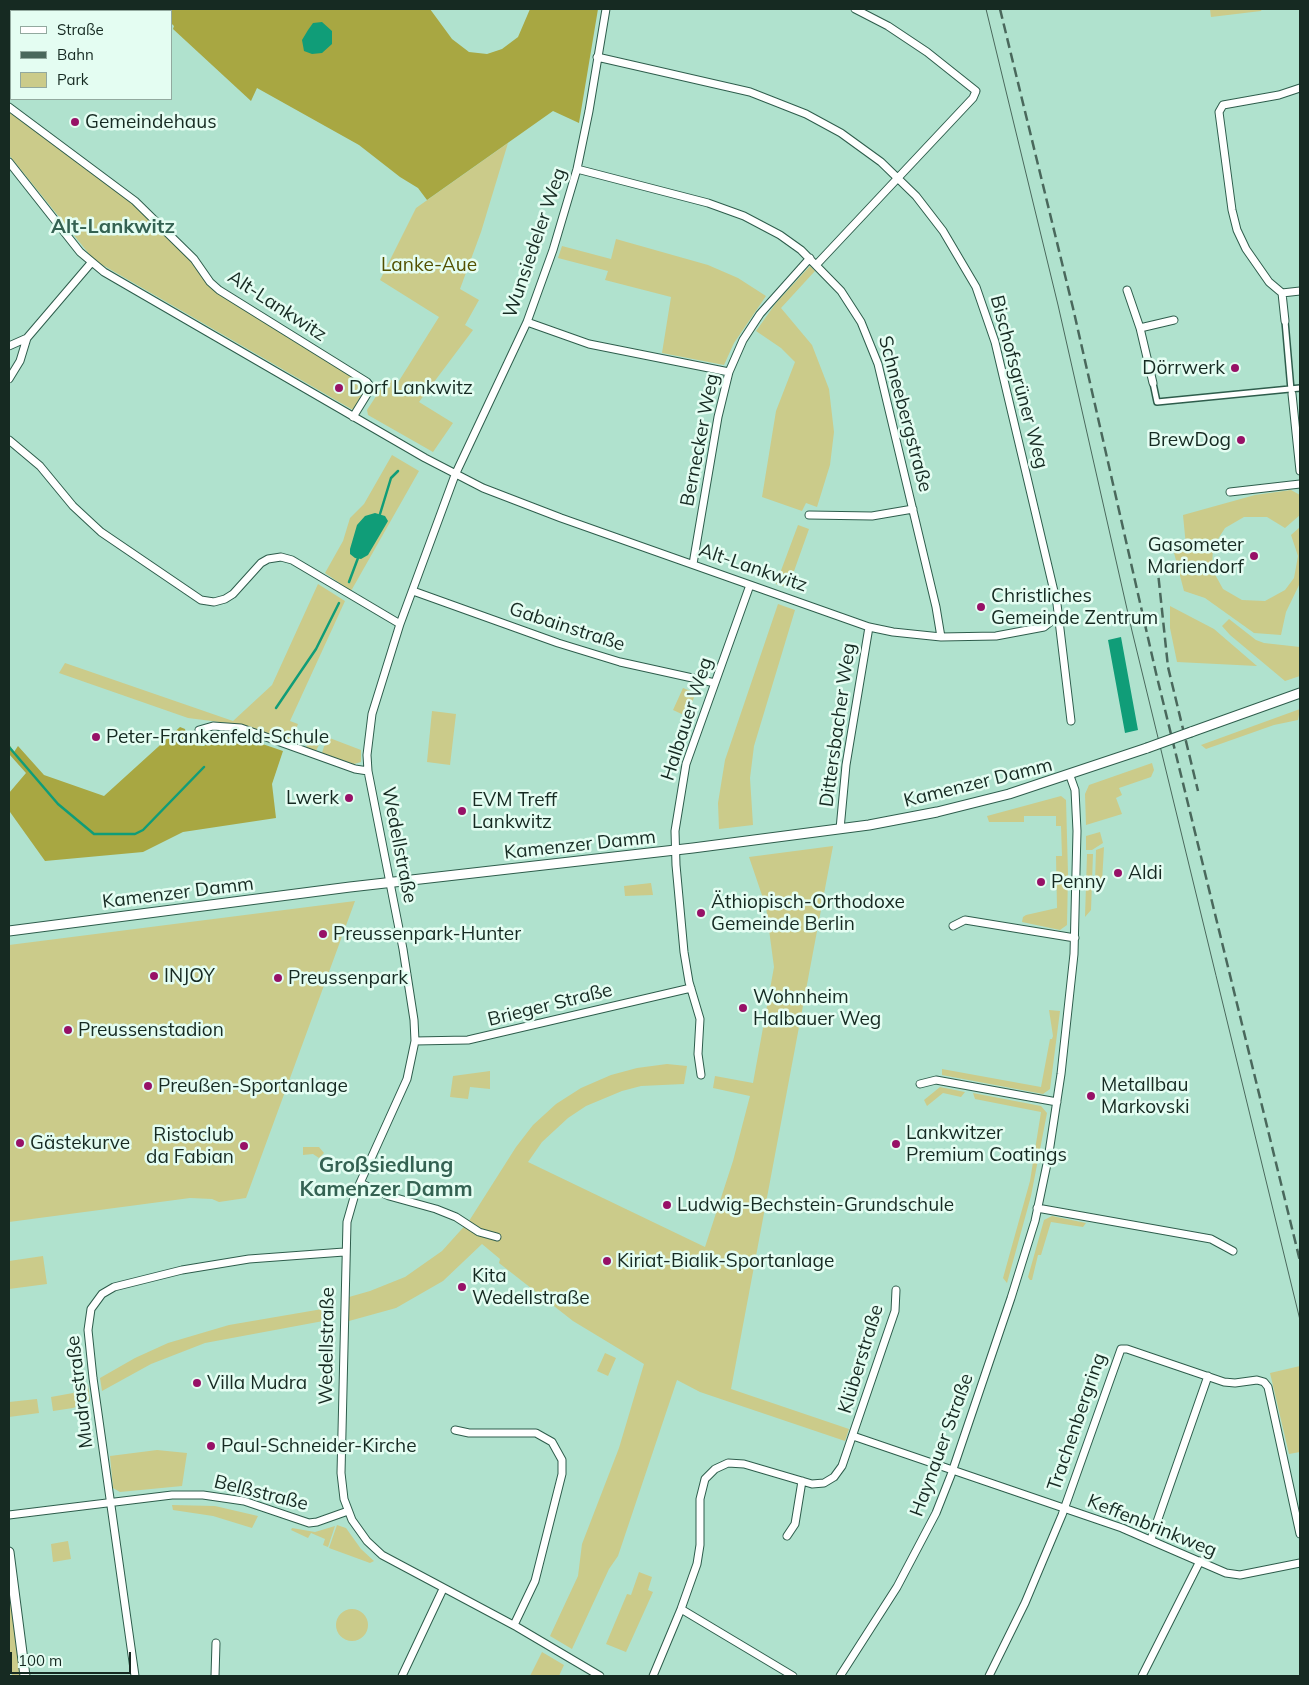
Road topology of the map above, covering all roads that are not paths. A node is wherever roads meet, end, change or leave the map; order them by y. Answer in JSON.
{"nodes":[{"id":1,"x":606,"y":9,"type":"edge"},
{"id":2,"x":855,"y":9,"type":"edge"},
{"id":3,"x":597,"y":57,"type":"junction"},
{"id":4,"x":1300,"y":88,"type":"edge"},
{"id":5,"x":9,"y":107,"type":"edge"},
{"id":6,"x":9,"y":162,"type":"edge"},
{"id":7,"x":577,"y":169,"type":"junction"},
{"id":8,"x":11,"y":171,"type":"edge"},
{"id":9,"x":898,"y":177,"type":"junction"},
{"id":10,"x":810,"y":258,"type":"junction"},
{"id":11,"x":91,"y":263,"type":"junction"},
{"id":12,"x":817,"y":264,"type":"junction"},
{"id":13,"x":1127,"y":290,"type":"dead end"},
{"id":14,"x":1300,"y":291,"type":"edge"},
{"id":15,"x":1282,"y":293,"type":"junction"},
{"id":16,"x":1174,"y":320,"type":"dead end"},
{"id":17,"x":1285,"y":321,"type":"joint"},
{"id":18,"x":527,"y":322,"type":"junction"},
{"id":19,"x":1140,"y":328,"type":"junction"},
{"id":20,"x":27,"y":338,"type":"junction"},
{"id":21,"x":9,"y":346,"type":"edge"},
{"id":22,"x":728,"y":372,"type":"junction"},
{"id":23,"x":9,"y":379,"type":"edge"},
{"id":24,"x":1153,"y":383,"type":"joint"},
{"id":25,"x":1300,"y":388,"type":"edge"},
{"id":26,"x":1292,"y":391,"type":"junction"},
{"id":27,"x":353,"y":417,"type":"junction"},
{"id":28,"x":9,"y":440,"type":"edge"},
{"id":29,"x":1300,"y":471,"type":"edge"},
{"id":30,"x":455,"y":475,"type":"junction"},
{"id":31,"x":1300,"y":484,"type":"edge"},
{"id":32,"x":1230,"y":492,"type":"dead end"},
{"id":33,"x":913,"y":509,"type":"junction"},
{"id":34,"x":809,"y":515,"type":"dead end"},
{"id":35,"x":693,"y":564,"type":"junction"},
{"id":36,"x":750,"y":585,"type":"junction"},
{"id":37,"x":413,"y":591,"type":"junction"},
{"id":38,"x":1058,"y":616,"type":"junction"},
{"id":39,"x":400,"y":624,"type":"junction"},
{"id":40,"x":870,"y":627,"type":"junction"},
{"id":41,"x":941,"y":637,"type":"junction"},
{"id":42,"x":715,"y":683,"type":"junction"},
{"id":43,"x":1300,"y":692,"type":"edge"},
{"id":44,"x":1071,"y":720,"type":"dead end"},
{"id":45,"x":199,"y":730,"type":"dead end"},
{"id":46,"x":368,"y":771,"type":"junction"},
{"id":47,"x":1070,"y":776,"type":"junction"},
{"id":48,"x":840,"y":829,"type":"junction"},
{"id":49,"x":675,"y":850,"type":"junction"},
{"id":50,"x":391,"y":882,"type":"junction"},
{"id":51,"x":953,"y":926,"type":"dead end"},
{"id":52,"x":9,"y":930,"type":"edge"},
{"id":53,"x":1075,"y":938,"type":"junction"},
{"id":54,"x":691,"y":988,"type":"junction"},
{"id":55,"x":415,"y":1041,"type":"junction"},
{"id":56,"x":702,"y":1074,"type":"dead end"},
{"id":57,"x":920,"y":1084,"type":"dead end"},
{"id":58,"x":1057,"y":1102,"type":"junction"},
{"id":59,"x":360,"y":1183,"type":"junction"},
{"id":60,"x":1038,"y":1208,"type":"junction"},
{"id":61,"x":497,"y":1237,"type":"dead end"},
{"id":62,"x":1233,"y":1251,"type":"dead end"},
{"id":63,"x":344,"y":1252,"type":"junction"},
{"id":64,"x":896,"y":1290,"type":"dead end"},
{"id":65,"x":1208,"y":1376,"type":"junction"},
{"id":66,"x":455,"y":1430,"type":"dead end"},
{"id":67,"x":853,"y":1436,"type":"junction"},
{"id":68,"x":953,"y":1470,"type":"junction"},
{"id":69,"x":802,"y":1482,"type":"junction"},
{"id":70,"x":110,"y":1503,"type":"junction"},
{"id":71,"x":1064,"y":1508,"type":"junction"},
{"id":72,"x":348,"y":1511,"type":"junction"},
{"id":73,"x":9,"y":1515,"type":"edge"},
{"id":74,"x":1300,"y":1534,"type":"edge"},
{"id":75,"x":787,"y":1536,"type":"dead end"},
{"id":76,"x":1151,"y":1539,"type":"junction"},
{"id":77,"x":9,"y":1552,"type":"edge"},
{"id":78,"x":1200,"y":1561,"type":"junction"},
{"id":79,"x":1300,"y":1563,"type":"edge"},
{"id":80,"x":443,"y":1589,"type":"junction"},
{"id":81,"x":681,"y":1609,"type":"junction"},
{"id":82,"x":514,"y":1625,"type":"junction"},
{"id":83,"x":216,"y":1644,"type":"dead end"},
{"id":84,"x":25,"y":1676,"type":"edge"},
{"id":85,"x":135,"y":1676,"type":"edge"},
{"id":86,"x":215,"y":1676,"type":"edge"},
{"id":87,"x":402,"y":1676,"type":"edge"},
{"id":88,"x":600,"y":1676,"type":"edge"},
{"id":89,"x":653,"y":1676,"type":"edge"},
{"id":90,"x":793,"y":1676,"type":"edge"},
{"id":91,"x":840,"y":1676,"type":"edge"},
{"id":92,"x":989,"y":1676,"type":"edge"},
{"id":93,"x":1142,"y":1676,"type":"edge"}],
"edges":[{"from":1,"to":3,"type":"street","name":"Wunsiedeler Weg"},
{"from":2,"to":9,"type":"street"},
{"from":3,"to":7,"type":"street","name":"Wunsiedeler Weg"},
{"from":3,"to":9,"type":"street","name":"Bischofsgrüner Weg"},
{"from":4,"to":15,"type":"street"},
{"from":5,"to":27,"type":"street","name":"Alt-Lankwitz"},
{"from":6,"to":8,"type":"street","name":"Alt-Lankwitz"},
{"from":7,"to":10,"type":"street","name":"Schneebergstraße"},
{"from":7,"to":18,"type":"street","name":"Wunsiedeler Weg"},
{"from":8,"to":11,"type":"street","name":"Alt-Lankwitz"},
{"from":9,"to":12,"type":"street"},
{"from":9,"to":38,"type":"street","name":"Bischofsgrüner Weg"},
{"from":10,"to":12,"type":"street","name":"Schneebergstraße"},
{"from":10,"to":22,"type":"street","name":"Bernecker Weg"},
{"from":11,"to":20,"type":"street"},
{"from":11,"to":27,"type":"street","name":"Alt-Lankwitz"},
{"from":12,"to":33,"type":"street","name":"Schneebergstraße"},
{"from":13,"to":19,"type":"street"},
{"from":14,"to":15,"type":"street"},
{"from":15,"to":17,"type":"street"},
{"from":16,"to":19,"type":"street"},
{"from":17,"to":26,"type":"street"},
{"from":18,"to":22,"type":"street"},
{"from":18,"to":30,"type":"street","name":"Wunsiedeler Weg"},
{"from":19,"to":24,"type":"street"},
{"from":20,"to":21,"type":"street"},
{"from":20,"to":23,"type":"street"},
{"from":22,"to":35,"type":"street","name":"Bernecker Weg"},
{"from":24,"to":26,"type":"street"},
{"from":25,"to":26,"type":"street"},
{"from":26,"to":29,"type":"street"},
{"from":27,"to":30,"type":"street","name":"Alt-Lankwitz"},
{"from":28,"to":39,"type":"street"},
{"from":30,"to":35,"type":"street","name":"Alt-Lankwitz"},
{"from":30,"to":37,"type":"street","name":"Wedellstraße"},
{"from":31,"to":32,"type":"street"},
{"from":33,"to":34,"type":"street"},
{"from":33,"to":41,"type":"street","name":"Schneebergstraße"},
{"from":35,"to":36,"type":"street","name":"Alt-Lankwitz"},
{"from":36,"to":40,"type":"street","name":"Alt-Lankwitz"},
{"from":36,"to":42,"type":"street","name":"Halbauer Weg"},
{"from":37,"to":39,"type":"street","name":"Wedellstraße"},
{"from":37,"to":42,"type":"street","name":"Gabainstraße"},
{"from":38,"to":41,"type":"street","name":"Alt-Lankwitz"},
{"from":38,"to":44,"type":"street"},
{"from":39,"to":46,"type":"street","name":"Wedellstraße"},
{"from":40,"to":41,"type":"street","name":"Alt-Lankwitz"},
{"from":40,"to":48,"type":"street","name":"Dittersbacher Weg"},
{"from":42,"to":49,"type":"street","name":"Halbauer Weg"},
{"from":43,"to":47,"type":"main road","name":"Kamenzer Damm","bridge":true},
{"from":45,"to":46,"type":"street","name":"Wedellstraße"},
{"from":46,"to":50,"type":"street","name":"Wedellstraße"},
{"from":47,"to":48,"type":"main road","name":"Kamenzer Damm"},
{"from":47,"to":53,"type":"street","name":"Haynauer Straße"},
{"from":48,"to":49,"type":"main road","name":"Kamenzer Damm"},
{"from":49,"to":50,"type":"main road","name":"Kamenzer Damm"},
{"from":49,"to":54,"type":"street","name":"Halbauer Weg"},
{"from":50,"to":52,"type":"main road","name":"Kamenzer Damm"},
{"from":50,"to":55,"type":"street","name":"Wedellstraße"},
{"from":51,"to":53,"type":"street"},
{"from":53,"to":58,"type":"street","name":"Haynauer Straße"},
{"from":54,"to":55,"type":"street","name":"Brieger Straße"},
{"from":54,"to":56,"type":"street","name":"Halbauer Weg"},
{"from":55,"to":59,"type":"street","name":"Wedellstraße"},
{"from":57,"to":58,"type":"street"},
{"from":58,"to":60,"type":"street","name":"Haynauer Straße"},
{"from":59,"to":61,"type":"street"},
{"from":59,"to":63,"type":"street","name":"Wedellstraße"},
{"from":60,"to":62,"type":"street"},
{"from":60,"to":68,"type":"street","name":"Haynauer Straße"},
{"from":63,"to":70,"type":"street","name":"Mudrastraße"},
{"from":63,"to":72,"type":"street","name":"Wedellstraße"},
{"from":64,"to":67,"type":"street","name":"Klüberstraße"},
{"from":65,"to":71,"type":"street","name":"Trachenbergring"},
{"from":65,"to":74,"type":"street","name":"Trachenbergring"},
{"from":65,"to":76,"type":"street"},
{"from":66,"to":82,"type":"street"},
{"from":67,"to":68,"type":"street","name":"Keffenbrinkweg"},
{"from":67,"to":69,"type":"street","name":"Klüberstraße"},
{"from":68,"to":71,"type":"street","name":"Keffenbrinkweg"},
{"from":68,"to":91,"type":"street","name":"Haynauer Straße"},
{"from":69,"to":75,"type":"street"},
{"from":69,"to":81,"type":"street","name":"Klüberstraße"},
{"from":70,"to":72,"type":"street","name":"Belßstraße"},
{"from":70,"to":73,"type":"street","name":"Belßstraße"},
{"from":70,"to":85,"type":"street","name":"Mudrastraße"},
{"from":71,"to":76,"type":"street","name":"Keffenbrinkweg"},
{"from":71,"to":92,"type":"street","name":"Trachenbergring"},
{"from":72,"to":80,"type":"street"},
{"from":76,"to":78,"type":"street","name":"Keffenbrinkweg"},
{"from":77,"to":84,"type":"main road"},
{"from":78,"to":79,"type":"street","name":"Keffenbrinkweg"},
{"from":78,"to":93,"type":"street"},
{"from":80,"to":82,"type":"street"},
{"from":80,"to":87,"type":"street"},
{"from":81,"to":89,"type":"street","name":"Klüberstraße"},
{"from":81,"to":90,"type":"street"},
{"from":82,"to":88,"type":"street"},
{"from":83,"to":86,"type":"street"}]}
